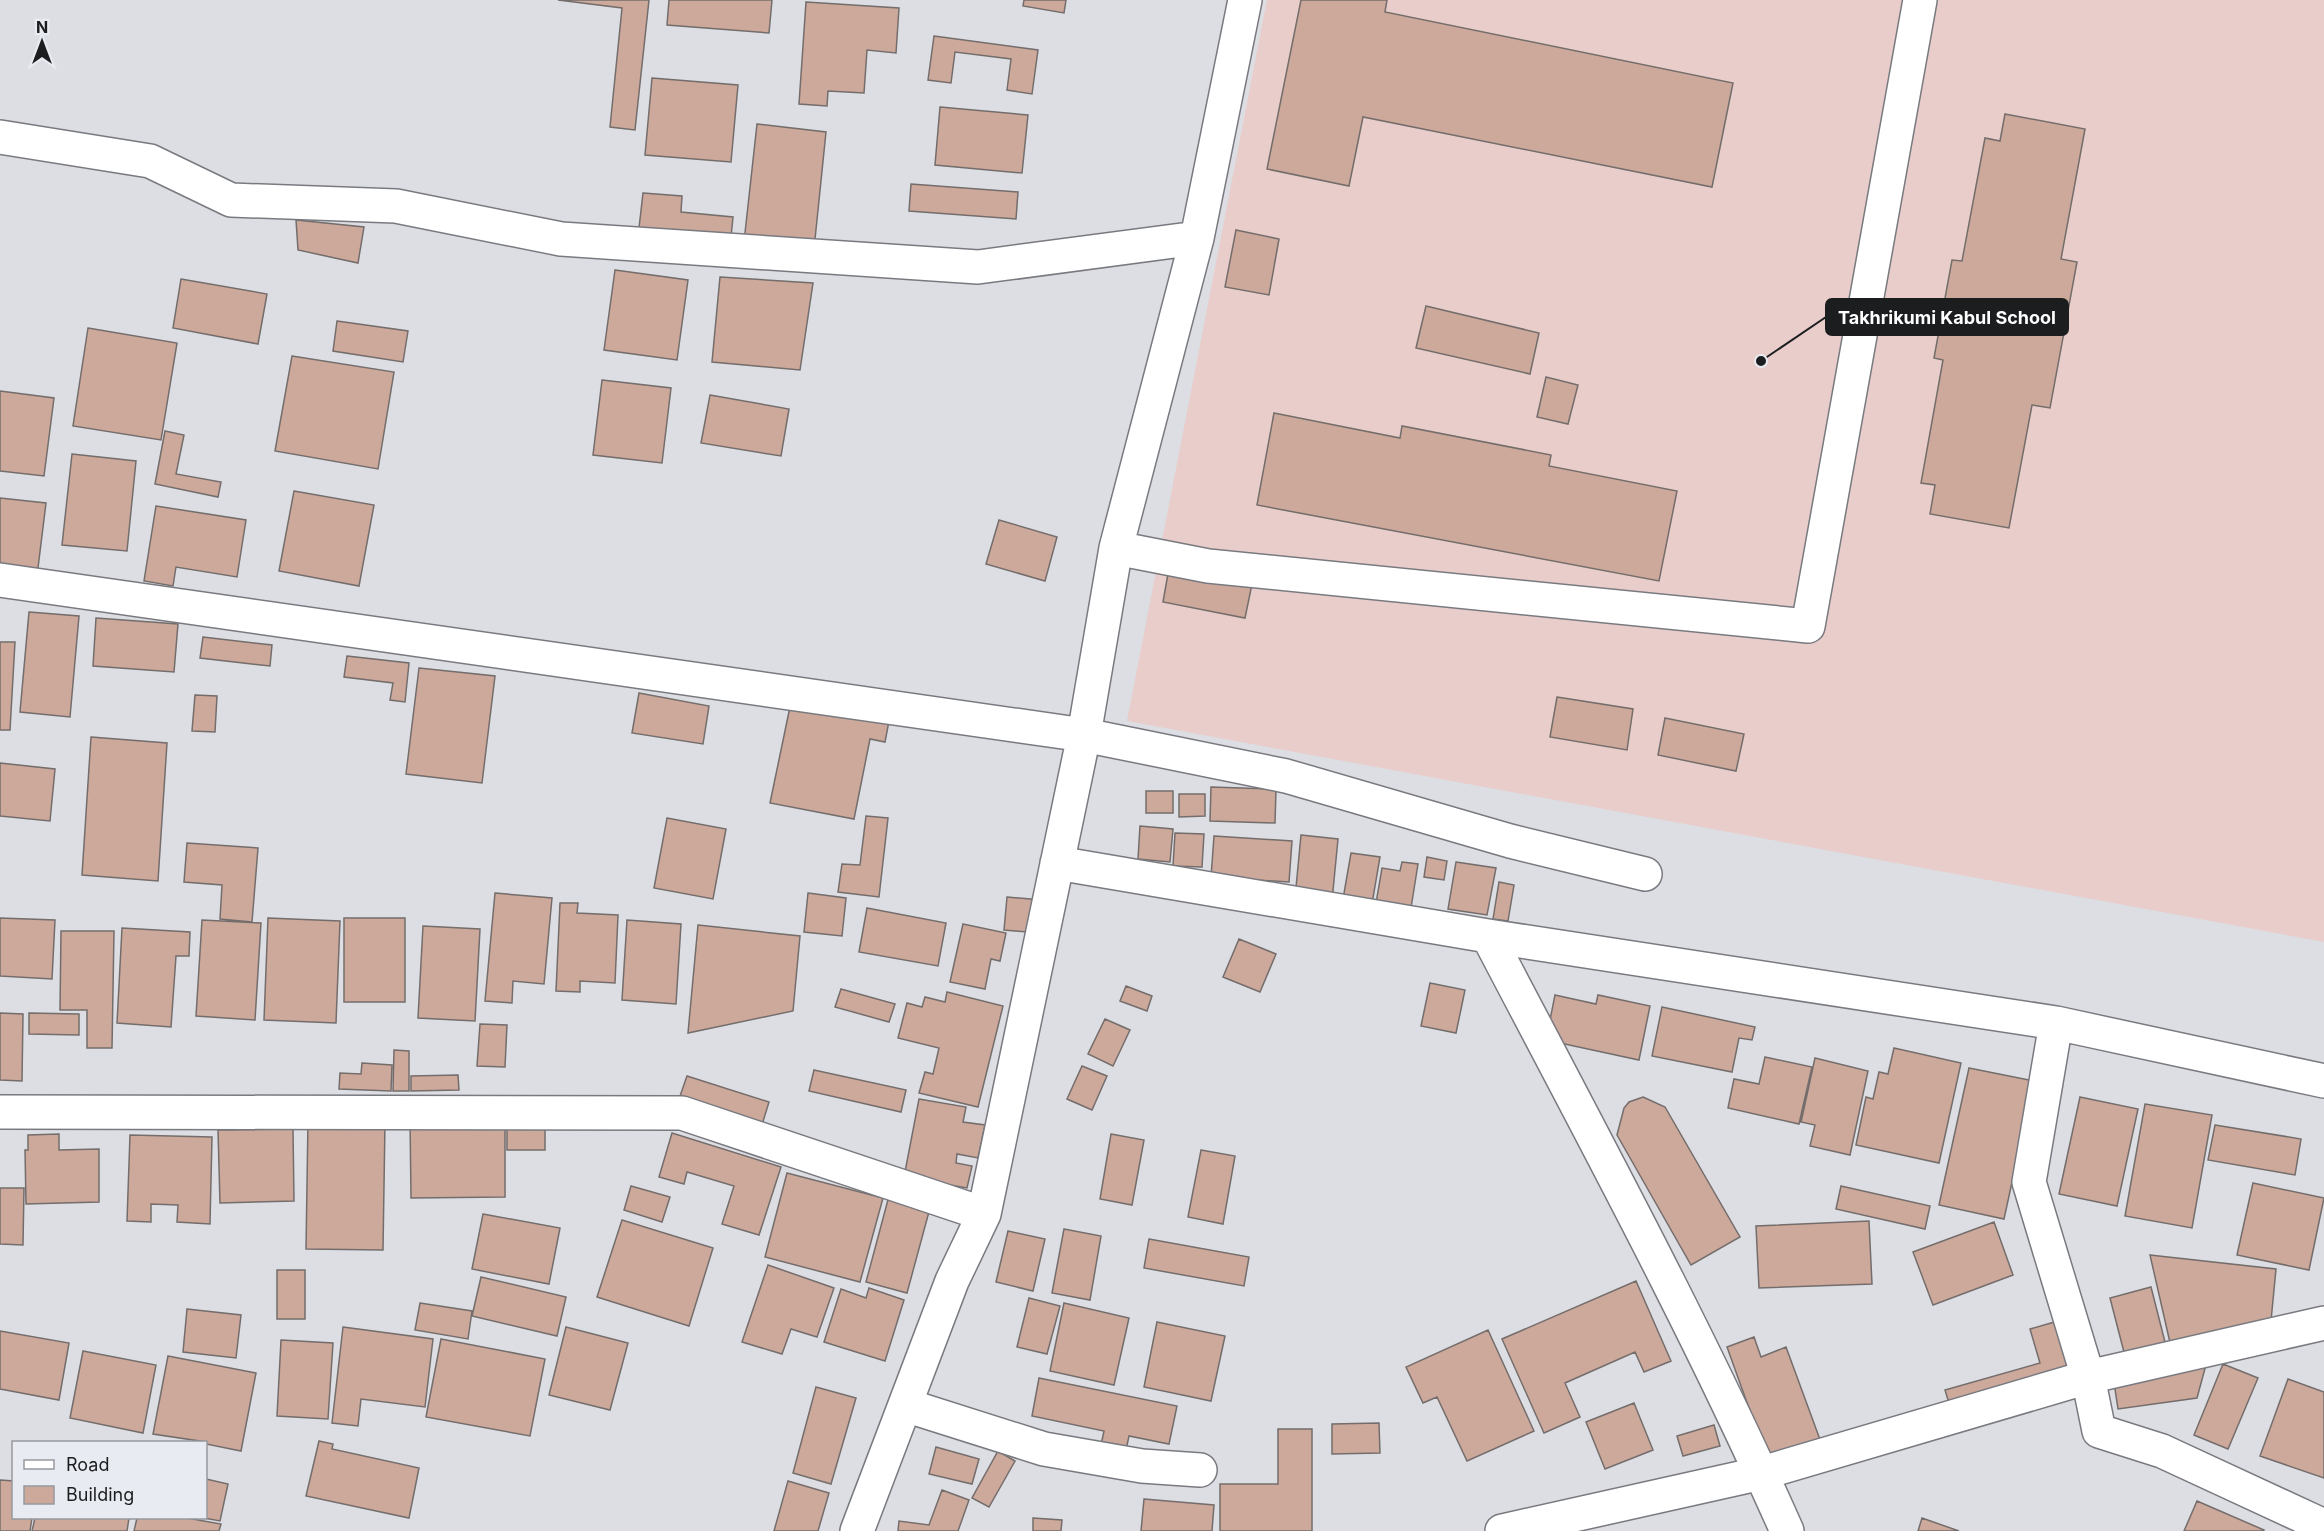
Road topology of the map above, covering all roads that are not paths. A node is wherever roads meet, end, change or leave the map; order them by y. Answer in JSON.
{"nodes":[{"id":1,"x":1245,"y":0,"type":"edge"},
{"id":2,"x":1920,"y":0,"type":"edge"},
{"id":3,"x":0,"y":137,"type":"edge"},
{"id":4,"x":1197,"y":238,"type":"junction"},
{"id":5,"x":1116,"y":548,"type":"junction"},
{"id":6,"x":0,"y":580,"type":"edge"},
{"id":7,"x":1084,"y":735,"type":"junction"},
{"id":8,"x":1057,"y":863,"type":"junction"},
{"id":9,"x":1645,"y":874,"type":"dead end"},
{"id":10,"x":1488,"y":936,"type":"junction"},
{"id":11,"x":2056,"y":1023,"type":"junction"},
{"id":12,"x":2324,"y":1081,"type":"edge"},
{"id":13,"x":0,"y":1112,"type":"edge"},
{"id":14,"x":984,"y":1214,"type":"junction"},
{"id":15,"x":2324,"y":1323,"type":"edge"},
{"id":16,"x":2088,"y":1377,"type":"junction"},
{"id":17,"x":905,"y":1406,"type":"junction"},
{"id":18,"x":1200,"y":1470,"type":"dead end"},
{"id":19,"x":1762,"y":1473,"type":"junction"},
{"id":20,"x":2306,"y":1524,"type":"edge"},
{"id":21,"x":857,"y":1531,"type":"edge"},
{"id":22,"x":1502,"y":1531,"type":"edge"},
{"id":23,"x":1787,"y":1531,"type":"edge"}],
"edges":[{"from":1,"to":4,"type":"street"},
{"from":2,"to":5,"type":"street"},
{"from":3,"to":4,"type":"street"},
{"from":4,"to":5,"type":"street"},
{"from":5,"to":7,"type":"street"},
{"from":6,"to":7,"type":"street"},
{"from":7,"to":8,"type":"street"},
{"from":7,"to":9,"type":"street"},
{"from":8,"to":10,"type":"street"},
{"from":8,"to":14,"type":"street"},
{"from":10,"to":11,"type":"street"},
{"from":10,"to":19,"type":"street"},
{"from":11,"to":12,"type":"street"},
{"from":11,"to":16,"type":"street"},
{"from":13,"to":14,"type":"street"},
{"from":14,"to":17,"type":"street"},
{"from":15,"to":16,"type":"street"},
{"from":16,"to":19,"type":"street"},
{"from":16,"to":20,"type":"street"},
{"from":17,"to":18,"type":"street"},
{"from":17,"to":21,"type":"street"},
{"from":19,"to":22,"type":"street"},
{"from":19,"to":23,"type":"street"}]}
